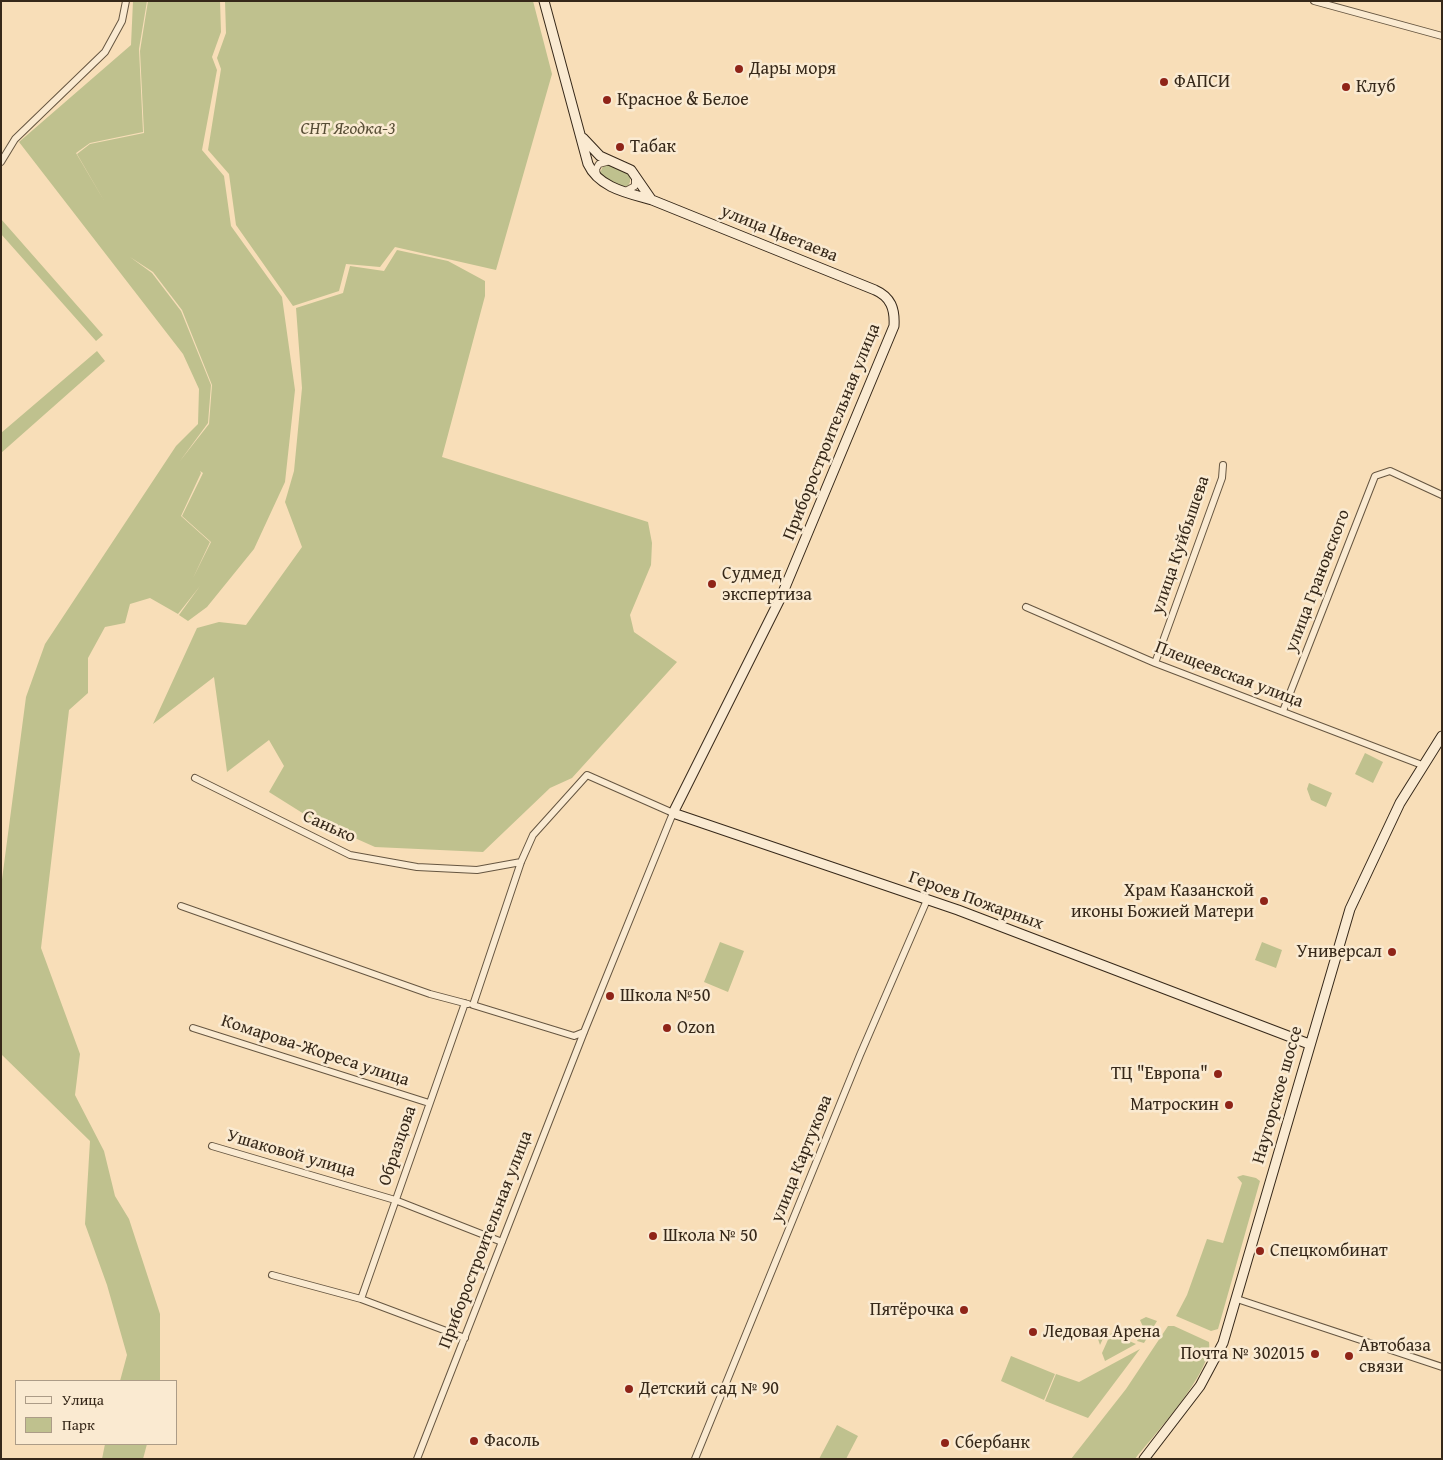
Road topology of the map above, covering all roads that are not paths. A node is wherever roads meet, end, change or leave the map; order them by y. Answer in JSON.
{"nodes":[{"id":1,"x":126,"y":1,"type":"edge"},
{"id":2,"x":544,"y":1,"type":"edge"},
{"id":3,"x":1314,"y":1,"type":"edge"},
{"id":4,"x":1442,"y":36,"type":"edge"},
{"id":5,"x":581,"y":135,"type":"junction"},
{"id":6,"x":610,"y":161,"type":"junction"},
{"id":7,"x":1,"y":162,"type":"edge"},
{"id":8,"x":635,"y":175,"type":"junction"},
{"id":9,"x":598,"y":178,"type":"junction"},
{"id":10,"x":624,"y":192,"type":"junction"},
{"id":11,"x":652,"y":200,"type":"junction"},
{"id":12,"x":891,"y":304,"type":"joint"},
{"id":13,"x":1223,"y":465,"type":"dead end"},
{"id":14,"x":1442,"y":495,"type":"edge"},
{"id":15,"x":1026,"y":607,"type":"dead end"},
{"id":16,"x":1155,"y":663,"type":"junction"},
{"id":17,"x":1283,"y":711,"type":"junction"},
{"id":18,"x":1442,"y":736,"type":"edge"},
{"id":19,"x":1422,"y":765,"type":"junction"},
{"id":20,"x":195,"y":778,"type":"dead end"},
{"id":21,"x":673,"y":813,"type":"junction"},
{"id":22,"x":521,"y":862,"type":"junction"},
{"id":23,"x":927,"y":900,"type":"junction"},
{"id":24,"x":181,"y":906,"type":"dead end"},
{"id":25,"x":465,"y":1003,"type":"junction"},
{"id":26,"x":473,"y":1005,"type":"junction"},
{"id":27,"x":193,"y":1028,"type":"dead end"},
{"id":28,"x":584,"y":1032,"type":"junction"},
{"id":29,"x":1309,"y":1044,"type":"junction"},
{"id":30,"x":429,"y":1103,"type":"junction"},
{"id":31,"x":212,"y":1146,"type":"dead end"},
{"id":32,"x":395,"y":1200,"type":"junction"},
{"id":33,"x":502,"y":1242,"type":"junction"},
{"id":34,"x":272,"y":1275,"type":"dead end"},
{"id":35,"x":361,"y":1299,"type":"junction"},
{"id":36,"x":1237,"y":1299,"type":"junction"},
{"id":37,"x":465,"y":1338,"type":"junction"},
{"id":38,"x":1442,"y":1367,"type":"edge"},
{"id":39,"x":417,"y":1459,"type":"edge"},
{"id":40,"x":695,"y":1459,"type":"edge"},
{"id":41,"x":1144,"y":1459,"type":"edge"}],
"edges":[{"from":1,"to":7,"type":"street"},
{"from":2,"to":5,"type":"main road"},
{"from":3,"to":4,"type":"street"},
{"from":5,"to":6,"type":"main road"},
{"from":5,"to":9,"type":"main road"},
{"from":6,"to":8,"type":"main road"},
{"from":6,"to":9,"type":"street"},
{"from":8,"to":10,"type":"street"},
{"from":8,"to":11,"type":"main road"},
{"from":9,"to":10,"type":"main road","name":"улица Цветаева"},
{"from":10,"to":11,"type":"main road","name":"улица Цветаева"},
{"from":11,"to":12,"type":"main road","name":"улица Цветаева"},
{"from":12,"to":21,"type":"main road","name":"Приборостроительная улица"},
{"from":13,"to":16,"type":"street","name":"улица Куйбышева"},
{"from":14,"to":17,"type":"street","name":"улица Грановского"},
{"from":15,"to":16,"type":"street","name":"Плещеевская улица"},
{"from":16,"to":17,"type":"street","name":"Плещеевская улица"},
{"from":17,"to":19,"type":"street","name":"Плещеевская улица"},
{"from":18,"to":19,"type":"main road","name":"Наугорское шоссе"},
{"from":19,"to":29,"type":"main road","name":"Наугорское шоссе"},
{"from":20,"to":22,"type":"street","name":"Санько"},
{"from":21,"to":22,"type":"street"},
{"from":21,"to":23,"type":"main road","name":"Героев Пожарных"},
{"from":21,"to":28,"type":"street","name":"Приборостроительная улица"},
{"from":22,"to":26,"type":"street"},
{"from":23,"to":29,"type":"main road","name":"Героев Пожарных"},
{"from":23,"to":40,"type":"street","name":"улица Картукова"},
{"from":24,"to":25,"type":"street"},
{"from":25,"to":26,"type":"street"},
{"from":25,"to":30,"type":"street","name":"Образцова"},
{"from":26,"to":28,"type":"street"},
{"from":27,"to":30,"type":"street","name":"Комарова-Жореса улица"},
{"from":28,"to":33,"type":"street","name":"Приборостроительная улица"},
{"from":29,"to":36,"type":"main road","name":"Наугорское шоссе"},
{"from":30,"to":32,"type":"street","name":"Образцова"},
{"from":31,"to":32,"type":"street","name":"Ушаковой улица"},
{"from":32,"to":33,"type":"street","name":"Ушаковой улица"},
{"from":32,"to":35,"type":"street","name":"Образцова"},
{"from":33,"to":37,"type":"street","name":"Приборостроительная улица"},
{"from":34,"to":35,"type":"street"},
{"from":35,"to":37,"type":"street"},
{"from":36,"to":38,"type":"street"},
{"from":36,"to":41,"type":"main road","name":"Наугорское шоссе"},
{"from":37,"to":39,"type":"street","name":"Приборостроительная улица"}]}
